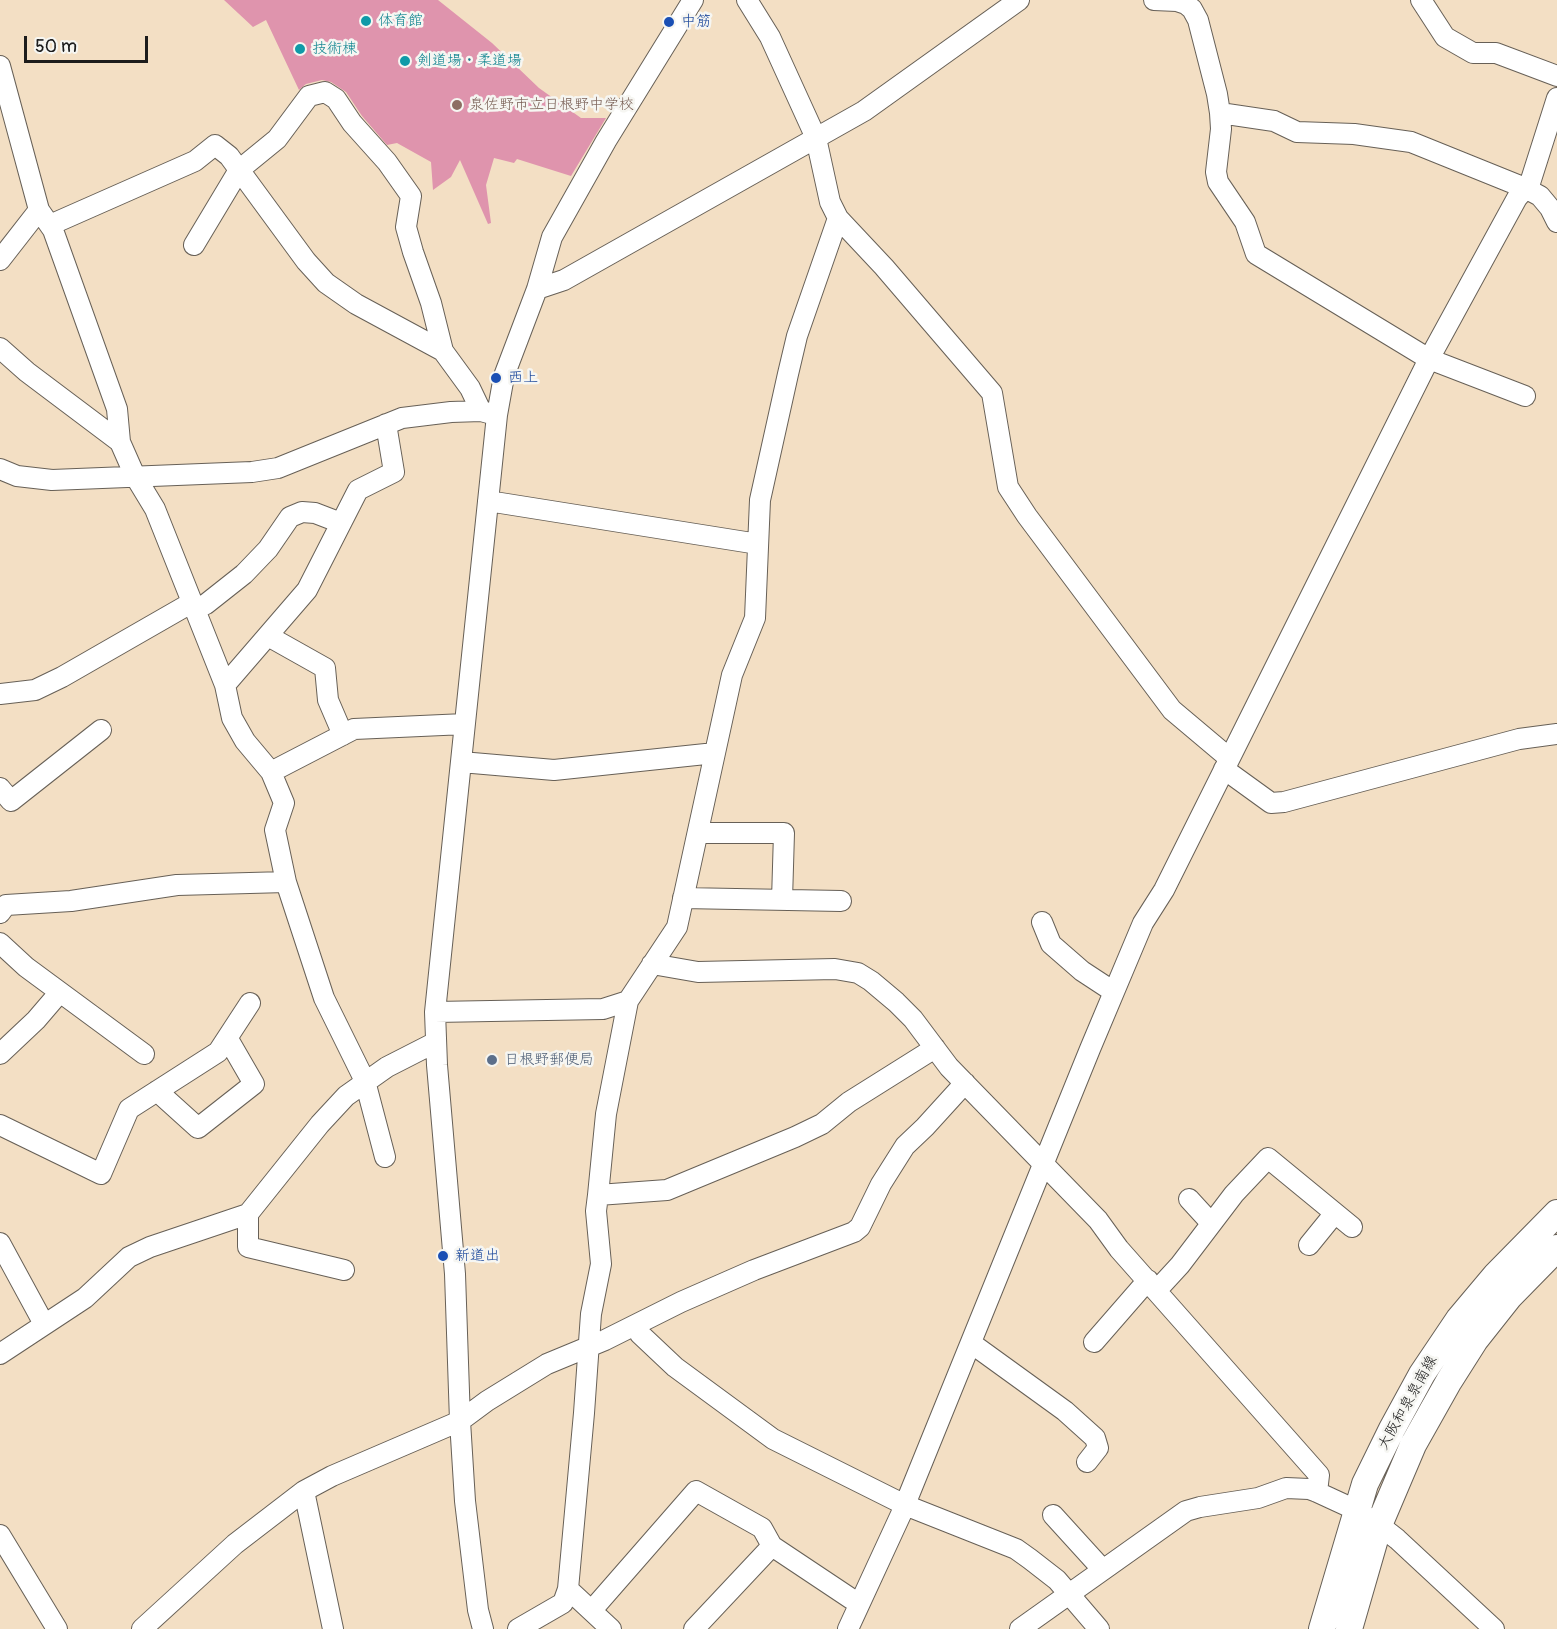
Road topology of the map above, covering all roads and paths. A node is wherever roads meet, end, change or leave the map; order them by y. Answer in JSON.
{"nodes":[{"id":1,"x":693,"y":0,"type":"edge"},
{"id":2,"x":747,"y":0,"type":"edge"},
{"id":3,"x":1019,"y":0,"type":"edge"},
{"id":4,"x":1154,"y":0,"type":"edge"},
{"id":5,"x":1421,"y":0,"type":"edge"},
{"id":6,"x":0,"y":66,"type":"edge"},
{"id":7,"x":1557,"y":76,"type":"edge"},
{"id":8,"x":1557,"y":98,"type":"edge"},
{"id":9,"x":1220,"y":113,"type":"junction"},
{"id":10,"x":816,"y":138,"type":"junction"},
{"id":11,"x":239,"y":170,"type":"junction"},
{"id":12,"x":1526,"y":188,"type":"junction"},
{"id":13,"x":45,"y":218,"type":"junction"},
{"id":14,"x":838,"y":218,"type":"junction"},
{"id":15,"x":1557,"y":222,"type":"edge"},
{"id":16,"x":194,"y":245,"type":"dead end"},
{"id":17,"x":0,"y":260,"type":"edge"},
{"id":18,"x":537,"y":289,"type":"junction"},
{"id":19,"x":0,"y":348,"type":"edge"},
{"id":20,"x":443,"y":351,"type":"junction"},
{"id":21,"x":1429,"y":359,"type":"junction"},
{"id":22,"x":1525,"y":396,"type":"dead end"},
{"id":23,"x":489,"y":413,"type":"junction"},
{"id":24,"x":386,"y":424,"type":"junction"},
{"id":25,"x":120,"y":442,"type":"junction"},
{"id":26,"x":0,"y":469,"type":"edge"},
{"id":27,"x":135,"y":476,"type":"junction"},
{"id":28,"x":488,"y":501,"type":"junction"},
{"id":29,"x":341,"y":523,"type":"junction"},
{"id":30,"x":758,"y":544,"type":"junction"},
{"id":31,"x":193,"y":606,"type":"junction"},
{"id":32,"x":268,"y":636,"type":"junction"},
{"id":33,"x":225,"y":685,"type":"junction"},
{"id":34,"x":0,"y":694,"type":"edge"},
{"id":35,"x":465,"y":724,"type":"junction"},
{"id":36,"x":101,"y":730,"type":"dead end"},
{"id":37,"x":1557,"y":734,"type":"edge"},
{"id":38,"x":343,"y":735,"type":"junction"},
{"id":39,"x":715,"y":753,"type":"junction"},
{"id":40,"x":461,"y":762,"type":"junction"},
{"id":41,"x":1227,"y":763,"type":"junction"},
{"id":42,"x":271,"y":772,"type":"junction"},
{"id":43,"x":0,"y":788,"type":"edge"},
{"id":44,"x":698,"y":832,"type":"junction"},
{"id":45,"x":285,"y":882,"type":"junction"},
{"id":46,"x":683,"y":898,"type":"junction"},
{"id":47,"x":782,"y":900,"type":"junction"},
{"id":48,"x":841,"y":901,"type":"dead end"},
{"id":49,"x":0,"y":913,"type":"edge"},
{"id":50,"x":1042,"y":922,"type":"dead end"},
{"id":51,"x":0,"y":943,"type":"edge"},
{"id":52,"x":652,"y":964,"type":"junction"},
{"id":53,"x":60,"y":992,"type":"junction"},
{"id":54,"x":1114,"y":992,"type":"junction"},
{"id":55,"x":628,"y":1000,"type":"junction"},
{"id":56,"x":250,"y":1003,"type":"dead end"},
{"id":57,"x":435,"y":1012,"type":"junction"},
{"id":58,"x":228,"y":1038,"type":"junction"},
{"id":59,"x":436,"y":1042,"type":"junction"},
{"id":60,"x":935,"y":1048,"type":"junction"},
{"id":61,"x":0,"y":1054,"type":"edge"},
{"id":62,"x":144,"y":1054,"type":"dead end"},
{"id":63,"x":365,"y":1081,"type":"junction"},
{"id":64,"x":964,"y":1083,"type":"junction"},
{"id":65,"x":157,"y":1091,"type":"junction"},
{"id":66,"x":0,"y":1125,"type":"edge"},
{"id":67,"x":385,"y":1157,"type":"dead end"},
{"id":68,"x":1044,"y":1163,"type":"junction"},
{"id":69,"x":598,"y":1195,"type":"junction"},
{"id":70,"x":1189,"y":1199,"type":"dead end"},
{"id":71,"x":1335,"y":1213,"type":"junction"},
{"id":72,"x":1557,"y":1213,"type":"edge"},
{"id":73,"x":248,"y":1214,"type":"junction"},
{"id":74,"x":1211,"y":1223,"type":"junction"},
{"id":75,"x":1352,"y":1227,"type":"dead end"},
{"id":76,"x":0,"y":1243,"type":"edge"},
{"id":77,"x":1309,"y":1245,"type":"dead end"},
{"id":78,"x":1557,"y":1248,"type":"edge"},
{"id":79,"x":344,"y":1270,"type":"dead end"},
{"id":80,"x":1152,"y":1285,"type":"junction"},
{"id":81,"x":44,"y":1324,"type":"junction"},
{"id":82,"x":636,"y":1325,"type":"junction"},
{"id":83,"x":971,"y":1343,"type":"junction"},
{"id":84,"x":1094,"y":1343,"type":"dead end"},
{"id":85,"x":589,"y":1347,"type":"junction"},
{"id":86,"x":0,"y":1354,"type":"edge"},
{"id":87,"x":460,"y":1421,"type":"junction"},
{"id":88,"x":1087,"y":1462,"type":"dead end"},
{"id":89,"x":304,"y":1491,"type":"junction"},
{"id":90,"x":1317,"y":1492,"type":"junction"},
{"id":91,"x":905,"y":1505,"type":"junction"},
{"id":92,"x":1356,"y":1510,"type":"junction"},
{"id":93,"x":1053,"y":1515,"type":"dead end"},
{"id":94,"x":1379,"y":1526,"type":"junction"},
{"id":95,"x":0,"y":1535,"type":"edge"},
{"id":96,"x":772,"y":1546,"type":"junction"},
{"id":97,"x":1103,"y":1570,"type":"junction"},
{"id":98,"x":568,"y":1589,"type":"junction"},
{"id":99,"x":1070,"y":1594,"type":"junction"},
{"id":100,"x":859,"y":1604,"type":"junction"},
{"id":101,"x":591,"y":1610,"type":"junction"},
{"id":102,"x":57,"y":1629,"type":"edge"},
{"id":103,"x":142,"y":1629,"type":"edge"},
{"id":104,"x":333,"y":1629,"type":"edge"},
{"id":105,"x":483,"y":1629,"type":"edge"},
{"id":106,"x":518,"y":1629,"type":"edge"},
{"id":107,"x":610,"y":1629,"type":"edge"},
{"id":108,"x":694,"y":1629,"type":"edge"},
{"id":109,"x":848,"y":1629,"type":"edge"},
{"id":110,"x":1020,"y":1629,"type":"edge"},
{"id":111,"x":1099,"y":1629,"type":"edge"},
{"id":112,"x":1322,"y":1629,"type":"edge"},
{"id":113,"x":1349,"y":1629,"type":"edge"},
{"id":114,"x":1494,"y":1629,"type":"edge"}],
"edges":[{"from":1,"to":18,"type":"street"},
{"from":2,"to":10,"type":"street"},
{"from":3,"to":10,"type":"street"},
{"from":4,"to":9,"type":"street"},
{"from":5,"to":7,"type":"street"},
{"from":6,"to":13,"type":"street"},
{"from":8,"to":12,"type":"street"},
{"from":9,"to":12,"type":"street"},
{"from":9,"to":21,"type":"street"},
{"from":10,"to":14,"type":"street"},
{"from":10,"to":18,"type":"street"},
{"from":11,"to":13,"type":"street"},
{"from":11,"to":16,"type":"street"},
{"from":11,"to":20,"type":"street"},
{"from":11,"to":20,"type":"street"},
{"from":12,"to":15,"type":"street"},
{"from":12,"to":21,"type":"street"},
{"from":13,"to":17,"type":"street"},
{"from":13,"to":25,"type":"street"},
{"from":14,"to":30,"type":"street"},
{"from":14,"to":41,"type":"street"},
{"from":18,"to":23,"type":"street"},
{"from":19,"to":25,"type":"street"},
{"from":20,"to":23,"type":"street"},
{"from":21,"to":22,"type":"street"},
{"from":21,"to":41,"type":"street"},
{"from":23,"to":24,"type":"street"},
{"from":23,"to":28,"type":"street"},
{"from":24,"to":27,"type":"street"},
{"from":24,"to":29,"type":"street"},
{"from":25,"to":27,"type":"street"},
{"from":26,"to":27,"type":"street"},
{"from":27,"to":31,"type":"street"},
{"from":28,"to":30,"type":"street"},
{"from":28,"to":35,"type":"street"},
{"from":29,"to":31,"type":"street"},
{"from":29,"to":32,"type":"street"},
{"from":30,"to":39,"type":"street"},
{"from":31,"to":33,"type":"street"},
{"from":31,"to":34,"type":"street"},
{"from":32,"to":33,"type":"street"},
{"from":32,"to":38,"type":"street"},
{"from":33,"to":42,"type":"street"},
{"from":35,"to":38,"type":"street"},
{"from":35,"to":40,"type":"street"},
{"from":36,"to":43,"type":"street"},
{"from":37,"to":41,"type":"street"},
{"from":38,"to":42,"type":"street"},
{"from":39,"to":40,"type":"street"},
{"from":39,"to":44,"type":"street"},
{"from":40,"to":57,"type":"street"},
{"from":41,"to":54,"type":"street"},
{"from":42,"to":45,"type":"street"},
{"from":44,"to":46,"type":"street"},
{"from":44,"to":47,"type":"street"},
{"from":45,"to":49,"type":"street"},
{"from":45,"to":63,"type":"street"},
{"from":46,"to":47,"type":"street"},
{"from":46,"to":52,"type":"street"},
{"from":47,"to":48,"type":"street"},
{"from":50,"to":54,"type":"street"},
{"from":51,"to":53,"type":"street"},
{"from":52,"to":55,"type":"street"},
{"from":52,"to":60,"type":"street"},
{"from":53,"to":61,"type":"street"},
{"from":53,"to":62,"type":"street"},
{"from":54,"to":68,"type":"street"},
{"from":55,"to":57,"type":"street"},
{"from":55,"to":69,"type":"street"},
{"from":56,"to":58,"type":"street"},
{"from":57,"to":59,"type":"street"},
{"from":58,"to":65,"type":"street"},
{"from":58,"to":65,"type":"street"},
{"from":59,"to":63,"type":"street"},
{"from":59,"to":87,"type":"street"},
{"from":60,"to":64,"type":"street"},
{"from":60,"to":69,"type":"street"},
{"from":63,"to":67,"type":"street"},
{"from":63,"to":73,"type":"street"},
{"from":64,"to":68,"type":"street"},
{"from":64,"to":82,"type":"street"},
{"from":65,"to":66,"type":"street"},
{"from":68,"to":80,"type":"street"},
{"from":68,"to":83,"type":"street"},
{"from":69,"to":85,"type":"street"},
{"from":70,"to":74,"type":"street"},
{"from":71,"to":74,"type":"street"},
{"from":71,"to":75,"type":"street"},
{"from":71,"to":77,"type":"street"},
{"from":72,"to":92,"type":"main road","name":"大阪和泉泉南線"},
{"from":73,"to":79,"type":"street"},
{"from":73,"to":81,"type":"street"},
{"from":74,"to":80,"type":"street"},
{"from":76,"to":81,"type":"street"},
{"from":78,"to":94,"type":"main road","name":"大阪和泉泉南線"},
{"from":80,"to":84,"type":"street"},
{"from":80,"to":90,"type":"street"},
{"from":81,"to":86,"type":"street"},
{"from":82,"to":85,"type":"street"},
{"from":82,"to":91,"type":"street"},
{"from":83,"to":88,"type":"street"},
{"from":83,"to":91,"type":"street"},
{"from":85,"to":87,"type":"street"},
{"from":85,"to":98,"type":"street"},
{"from":87,"to":89,"type":"street"},
{"from":87,"to":105,"type":"street"},
{"from":89,"to":103,"type":"street"},
{"from":89,"to":104,"type":"street"},
{"from":90,"to":92,"type":"street"},
{"from":90,"to":97,"type":"street"},
{"from":91,"to":99,"type":"street"},
{"from":91,"to":100,"type":"street"},
{"from":92,"to":94,"type":"street"},
{"from":92,"to":112,"type":"main road","name":"大阪和泉泉南線"},
{"from":93,"to":97,"type":"street"},
{"from":94,"to":113,"type":"main road","name":"大阪和泉泉南線"},
{"from":94,"to":114,"type":"street"},
{"from":95,"to":102,"type":"street"},
{"from":96,"to":100,"type":"street"},
{"from":96,"to":101,"type":"street"},
{"from":96,"to":108,"type":"street"},
{"from":97,"to":99,"type":"street"},
{"from":98,"to":101,"type":"street"},
{"from":98,"to":106,"type":"street"},
{"from":99,"to":110,"type":"street"},
{"from":99,"to":111,"type":"street"},
{"from":100,"to":109,"type":"street"},
{"from":101,"to":107,"type":"street"}]}
